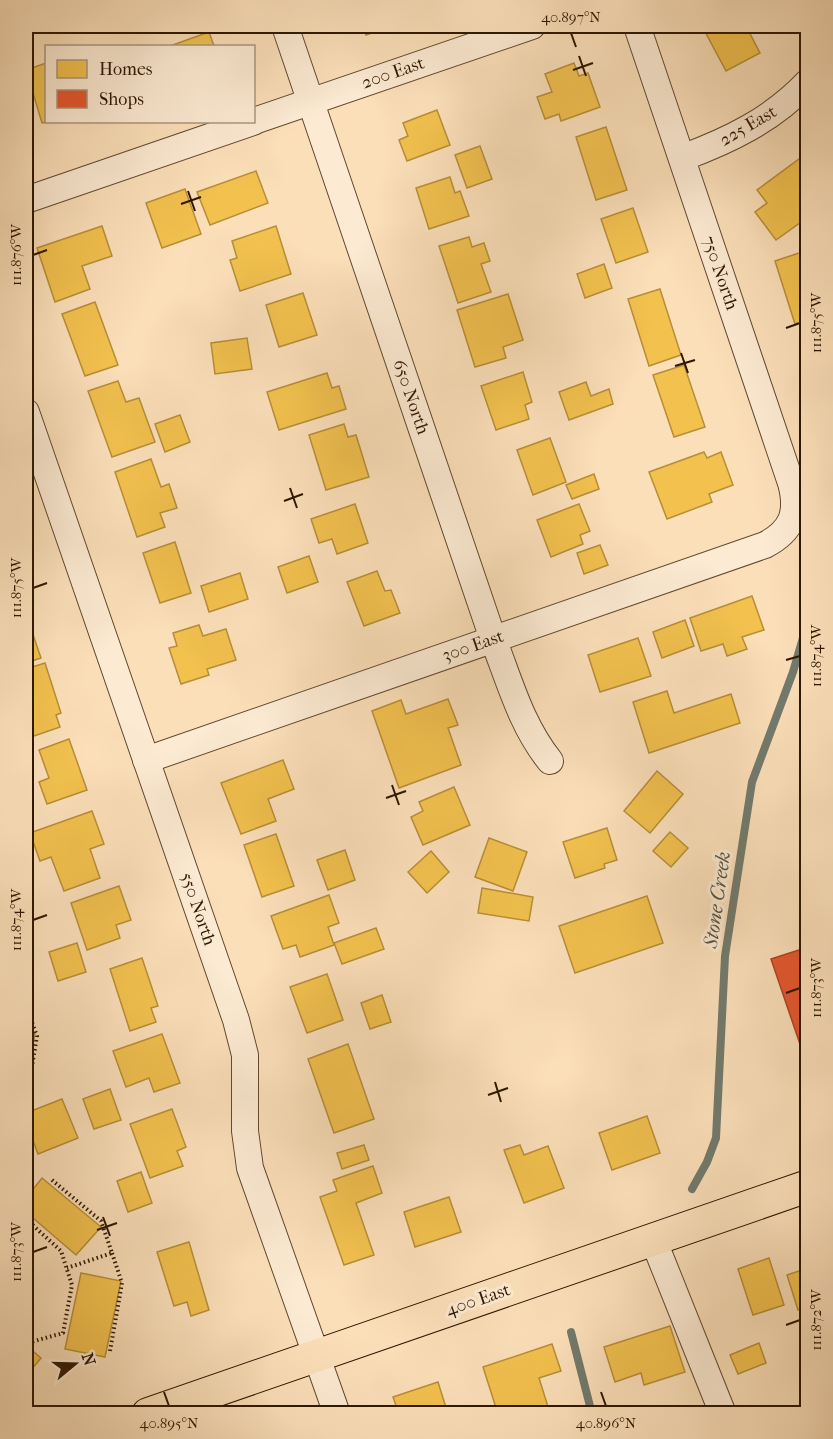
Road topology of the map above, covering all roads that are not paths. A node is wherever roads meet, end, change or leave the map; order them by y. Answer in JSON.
{"nodes":[{"id":1,"x":285,"y":26,"type":"edge"},
{"id":2,"x":532,"y":26,"type":"edge"},
{"id":3,"x":637,"y":26,"type":"edge"},
{"id":4,"x":807,"y":82,"type":"edge"},
{"id":5,"x":310,"y":102,"type":"junction"},
{"id":6,"x":255,"y":120,"type":"edge"},
{"id":7,"x":247,"y":123,"type":"edge"},
{"id":8,"x":682,"y":158,"type":"junction"},
{"id":9,"x":26,"y":200,"type":"edge"},
{"id":10,"x":26,"y":412,"type":"edge"},
{"id":11,"x":792,"y":522,"type":"joint"},
{"id":12,"x":493,"y":639,"type":"junction"},
{"id":13,"x":146,"y":760,"type":"junction"},
{"id":14,"x":550,"y":761,"type":"dead end"},
{"id":15,"x":807,"y":1186,"type":"edge"},
{"id":16,"x":653,"y":1239,"type":"junction"},
{"id":17,"x":316,"y":1355,"type":"junction"},
{"id":18,"x":148,"y":1413,"type":"edge"},
{"id":19,"x":337,"y":1413,"type":"edge"},
{"id":20,"x":723,"y":1413,"type":"edge"}],
"edges":[{"from":1,"to":5,"type":"street","name":"650 North"},
{"from":2,"to":5,"type":"street","name":"200 East"},
{"from":3,"to":8,"type":"street","name":"750 North"},
{"from":4,"to":8,"type":"street","name":"225 East"},
{"from":5,"to":6,"type":"street","name":"200 East"},
{"from":5,"to":12,"type":"street","name":"650 North"},
{"from":7,"to":9,"type":"street","name":"200 East"},
{"from":8,"to":11,"type":"street","name":"750 North"},
{"from":10,"to":13,"type":"street","name":"550 North"},
{"from":11,"to":12,"type":"street","name":"300 East"},
{"from":12,"to":13,"type":"street","name":"300 East"},
{"from":12,"to":14,"type":"street","name":"650 North"},
{"from":13,"to":17,"type":"street","name":"550 North"},
{"from":15,"to":16,"type":"main road","name":"400 East"},
{"from":16,"to":17,"type":"main road","name":"400 East"},
{"from":16,"to":20,"type":"street"},
{"from":17,"to":18,"type":"main road","name":"400 East"},
{"from":17,"to":19,"type":"street","name":"550 North"}]}
